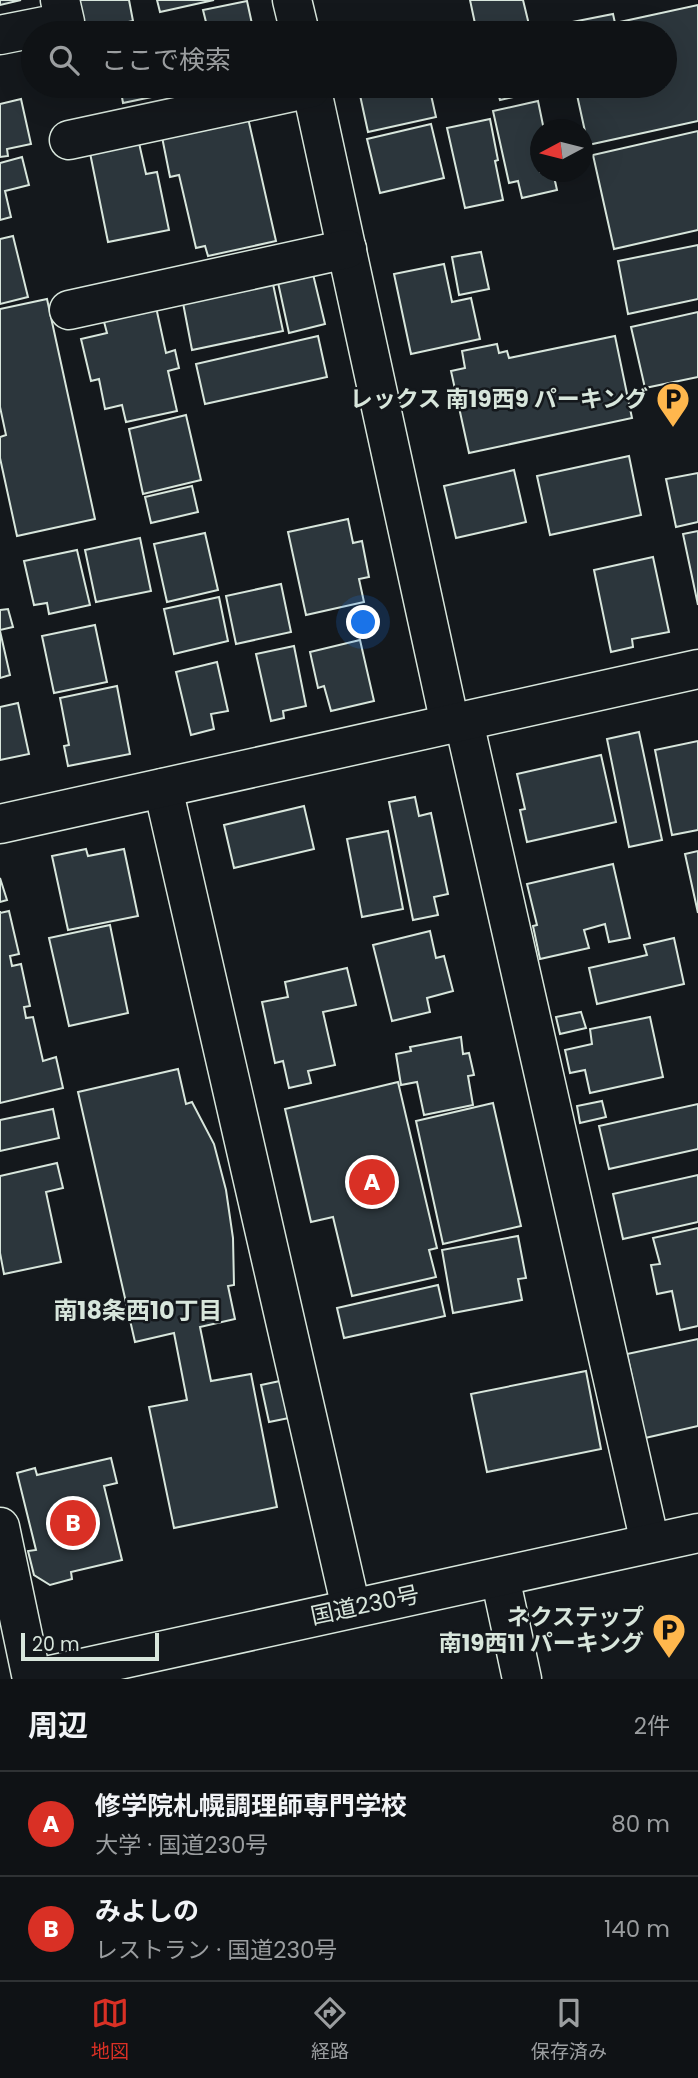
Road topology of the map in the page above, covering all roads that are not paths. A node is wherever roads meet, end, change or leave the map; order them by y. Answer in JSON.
{"nodes":[{"id":1,"x":60,"y":0,"type":"edge"},
{"id":2,"x":292,"y":0,"type":"edge"},
{"id":3,"x":65,"y":21,"type":"edge"},
{"id":4,"x":297,"y":21,"type":"edge"},
{"id":5,"x":21,"y":31,"type":"edge"},
{"id":6,"x":0,"y":35,"type":"edge"},
{"id":7,"x":261,"y":98,"type":"edge"},
{"id":8,"x":313,"y":98,"type":"edge"},
{"id":9,"x":69,"y":140,"type":"dead end"},
{"id":10,"x":347,"y":249,"type":"junction"},
{"id":11,"x":69,"y":310,"type":"dead end"},
{"id":12,"x":698,"y":670,"type":"edge"},
{"id":13,"x":457,"y":723,"type":"junction"},
{"id":14,"x":163,"y":788,"type":"junction"},
{"id":15,"x":0,"y":824,"type":"edge"},
{"id":16,"x":0,"y":1527,"type":"edge"},
{"id":17,"x":698,"y":1533,"type":"edge"},
{"id":18,"x":650,"y":1543,"type":"junction"},
{"id":19,"x":500,"y":1577,"type":"junction"},
{"id":20,"x":351,"y":1608,"type":"junction"},
{"id":21,"x":145,"y":1667,"type":"edge"},
{"id":22,"x":32,"y":1679,"type":"edge"},
{"id":23,"x":522,"y":1679,"type":"edge"}],
"edges":[{"from":1,"to":3,"type":"main road"},
{"from":2,"to":4,"type":"main road"},
{"from":5,"to":6,"type":"main road"},
{"from":7,"to":9,"type":"main road"},
{"from":8,"to":10,"type":"main road"},
{"from":10,"to":11,"type":"main road"},
{"from":10,"to":13,"type":"main road"},
{"from":12,"to":13,"type":"main road"},
{"from":13,"to":14,"type":"main road"},
{"from":13,"to":18,"type":"main road"},
{"from":14,"to":15,"type":"main road"},
{"from":14,"to":20,"type":"main road"},
{"from":16,"to":22,"type":"main road"},
{"from":17,"to":18,"type":"main road","name":"国道230号"},
{"from":18,"to":19,"type":"main road","name":"国道230号"},
{"from":19,"to":20,"type":"main road","name":"国道230号"},
{"from":19,"to":23,"type":"main road"},
{"from":20,"to":21,"type":"main road","name":"国道230号"},
{"from":21,"to":22,"type":"main road","name":"国道230号"}]}
